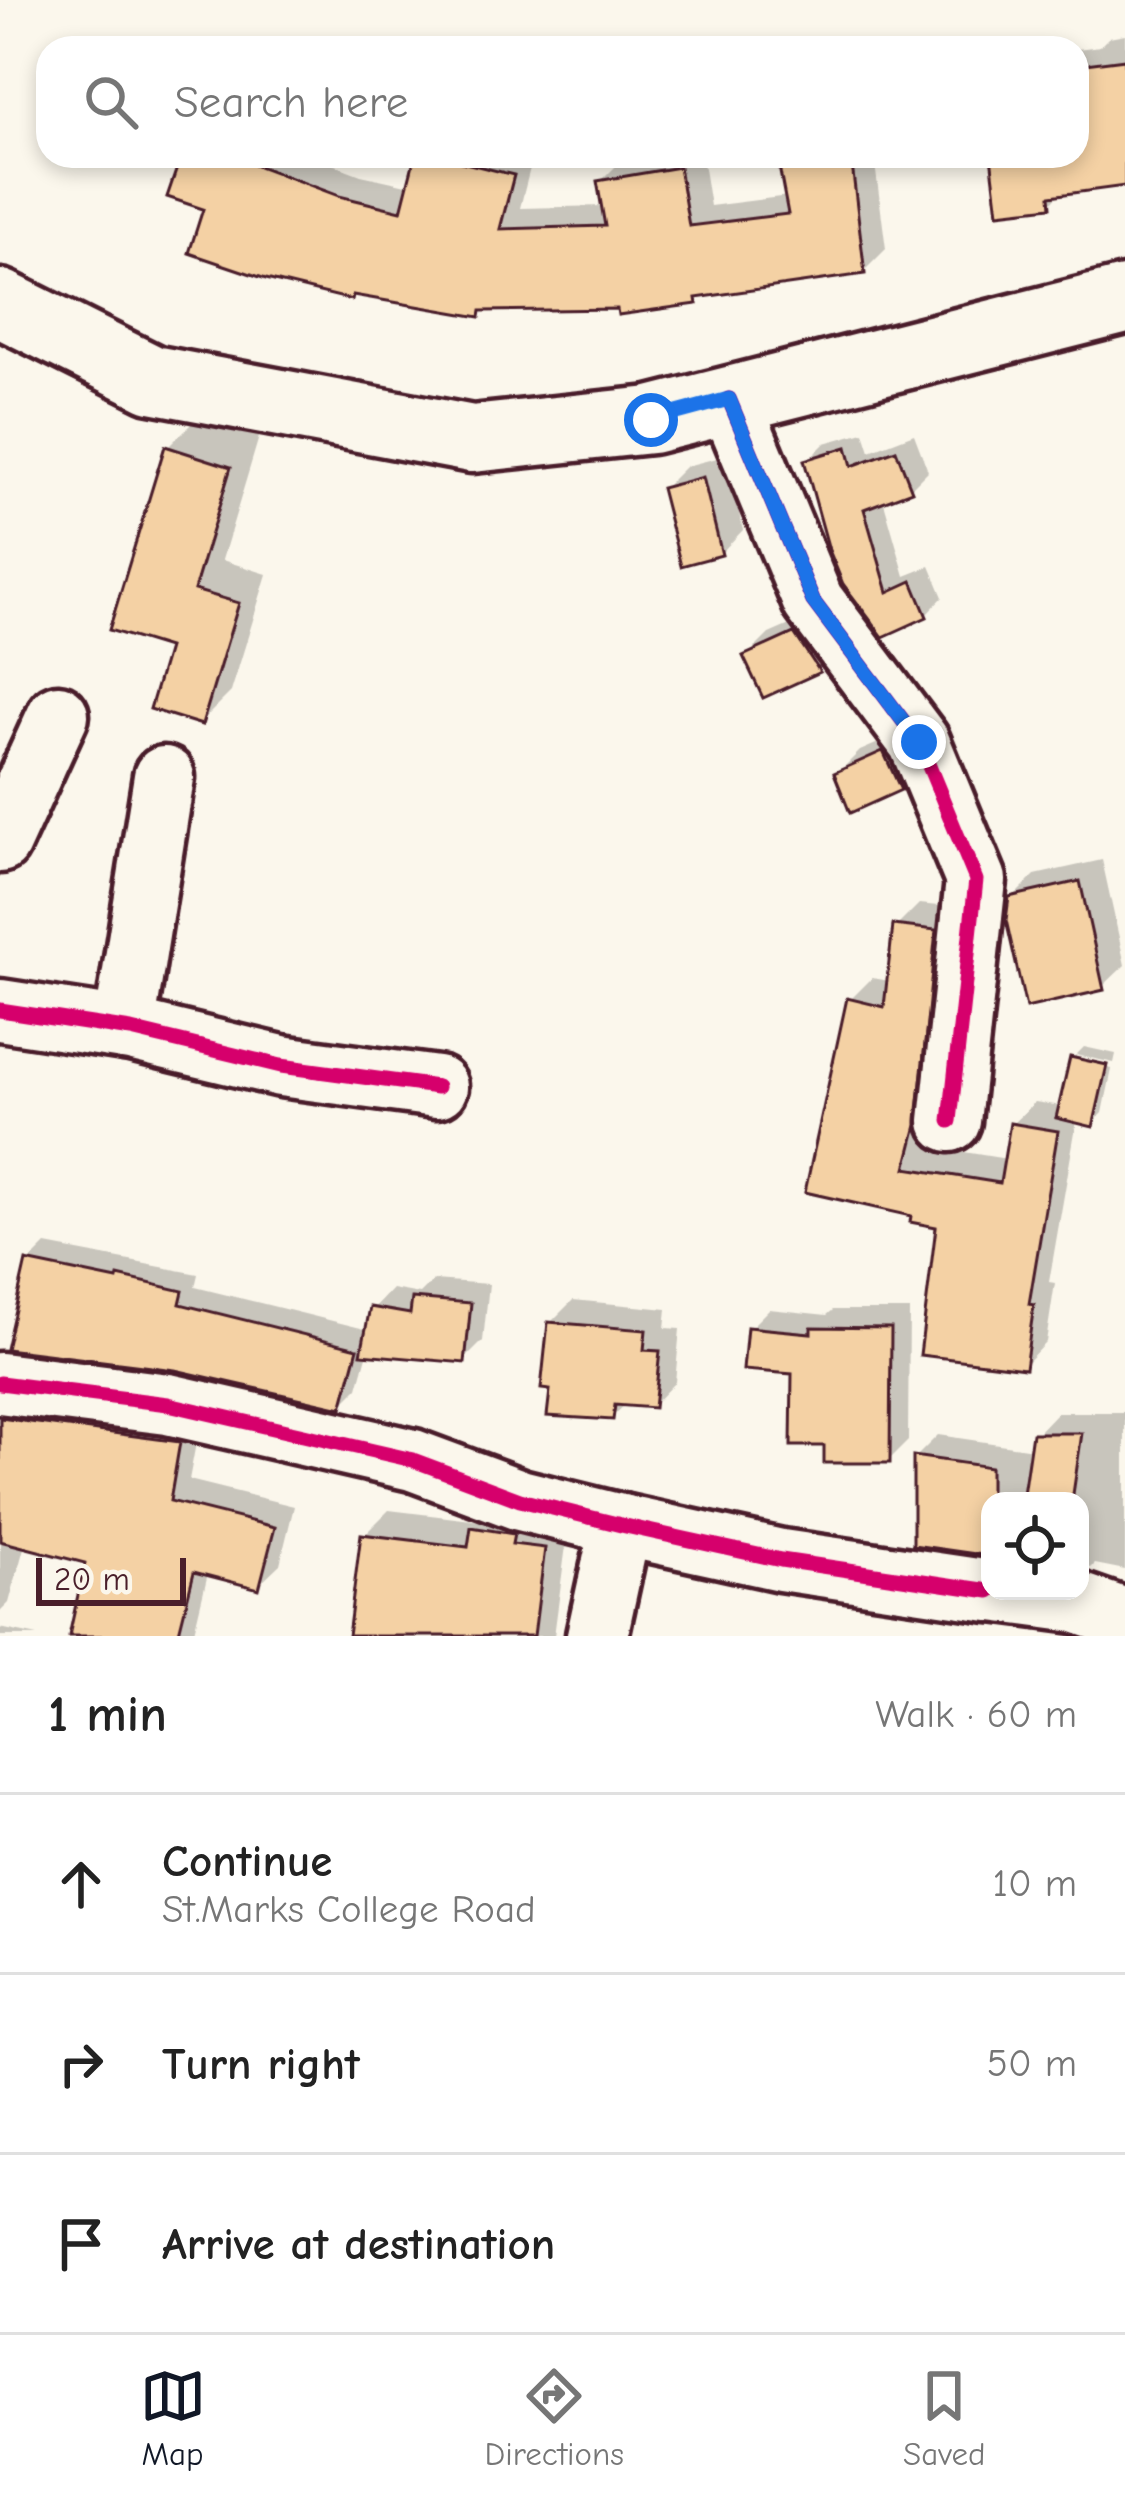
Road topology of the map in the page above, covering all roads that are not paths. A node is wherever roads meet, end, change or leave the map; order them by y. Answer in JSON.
{"nodes":[{"id":1,"x":1125,"y":300,"type":"edge"},
{"id":2,"x":0,"y":303,"type":"edge"},
{"id":3,"x":729,"y":399,"type":"junction"},
{"id":4,"x":58,"y":715,"type":"dead end"},
{"id":5,"x":164,"y":777,"type":"dead end"},
{"id":6,"x":0,"y":842,"type":"edge"},
{"id":7,"x":0,"y":1010,"type":"edge"},
{"id":8,"x":124,"y":1029,"type":"junction"},
{"id":9,"x":437,"y":1087,"type":"dead end"},
{"id":10,"x":950,"y":1121,"type":"dead end"},
{"id":11,"x":0,"y":1383,"type":"edge"},
{"id":12,"x":621,"y":1526,"type":"junction"},
{"id":13,"x":981,"y":1589,"type":"edge"},
{"id":14,"x":1061,"y":1600,"type":"edge"},
{"id":15,"x":1125,"y":1619,"type":"edge"},
{"id":16,"x":597,"y":1636,"type":"edge"}],
"edges":[{"from":1,"to":3,"type":"main road"},
{"from":2,"to":3,"type":"main road"},
{"from":3,"to":10,"type":"street"},
{"from":4,"to":6,"type":"street"},
{"from":5,"to":8,"type":"street"},
{"from":7,"to":8,"type":"street"},
{"from":8,"to":9,"type":"street"},
{"from":11,"to":12,"type":"street"},
{"from":12,"to":13,"type":"street"},
{"from":12,"to":16,"type":"street"},
{"from":14,"to":15,"type":"street"}]}
